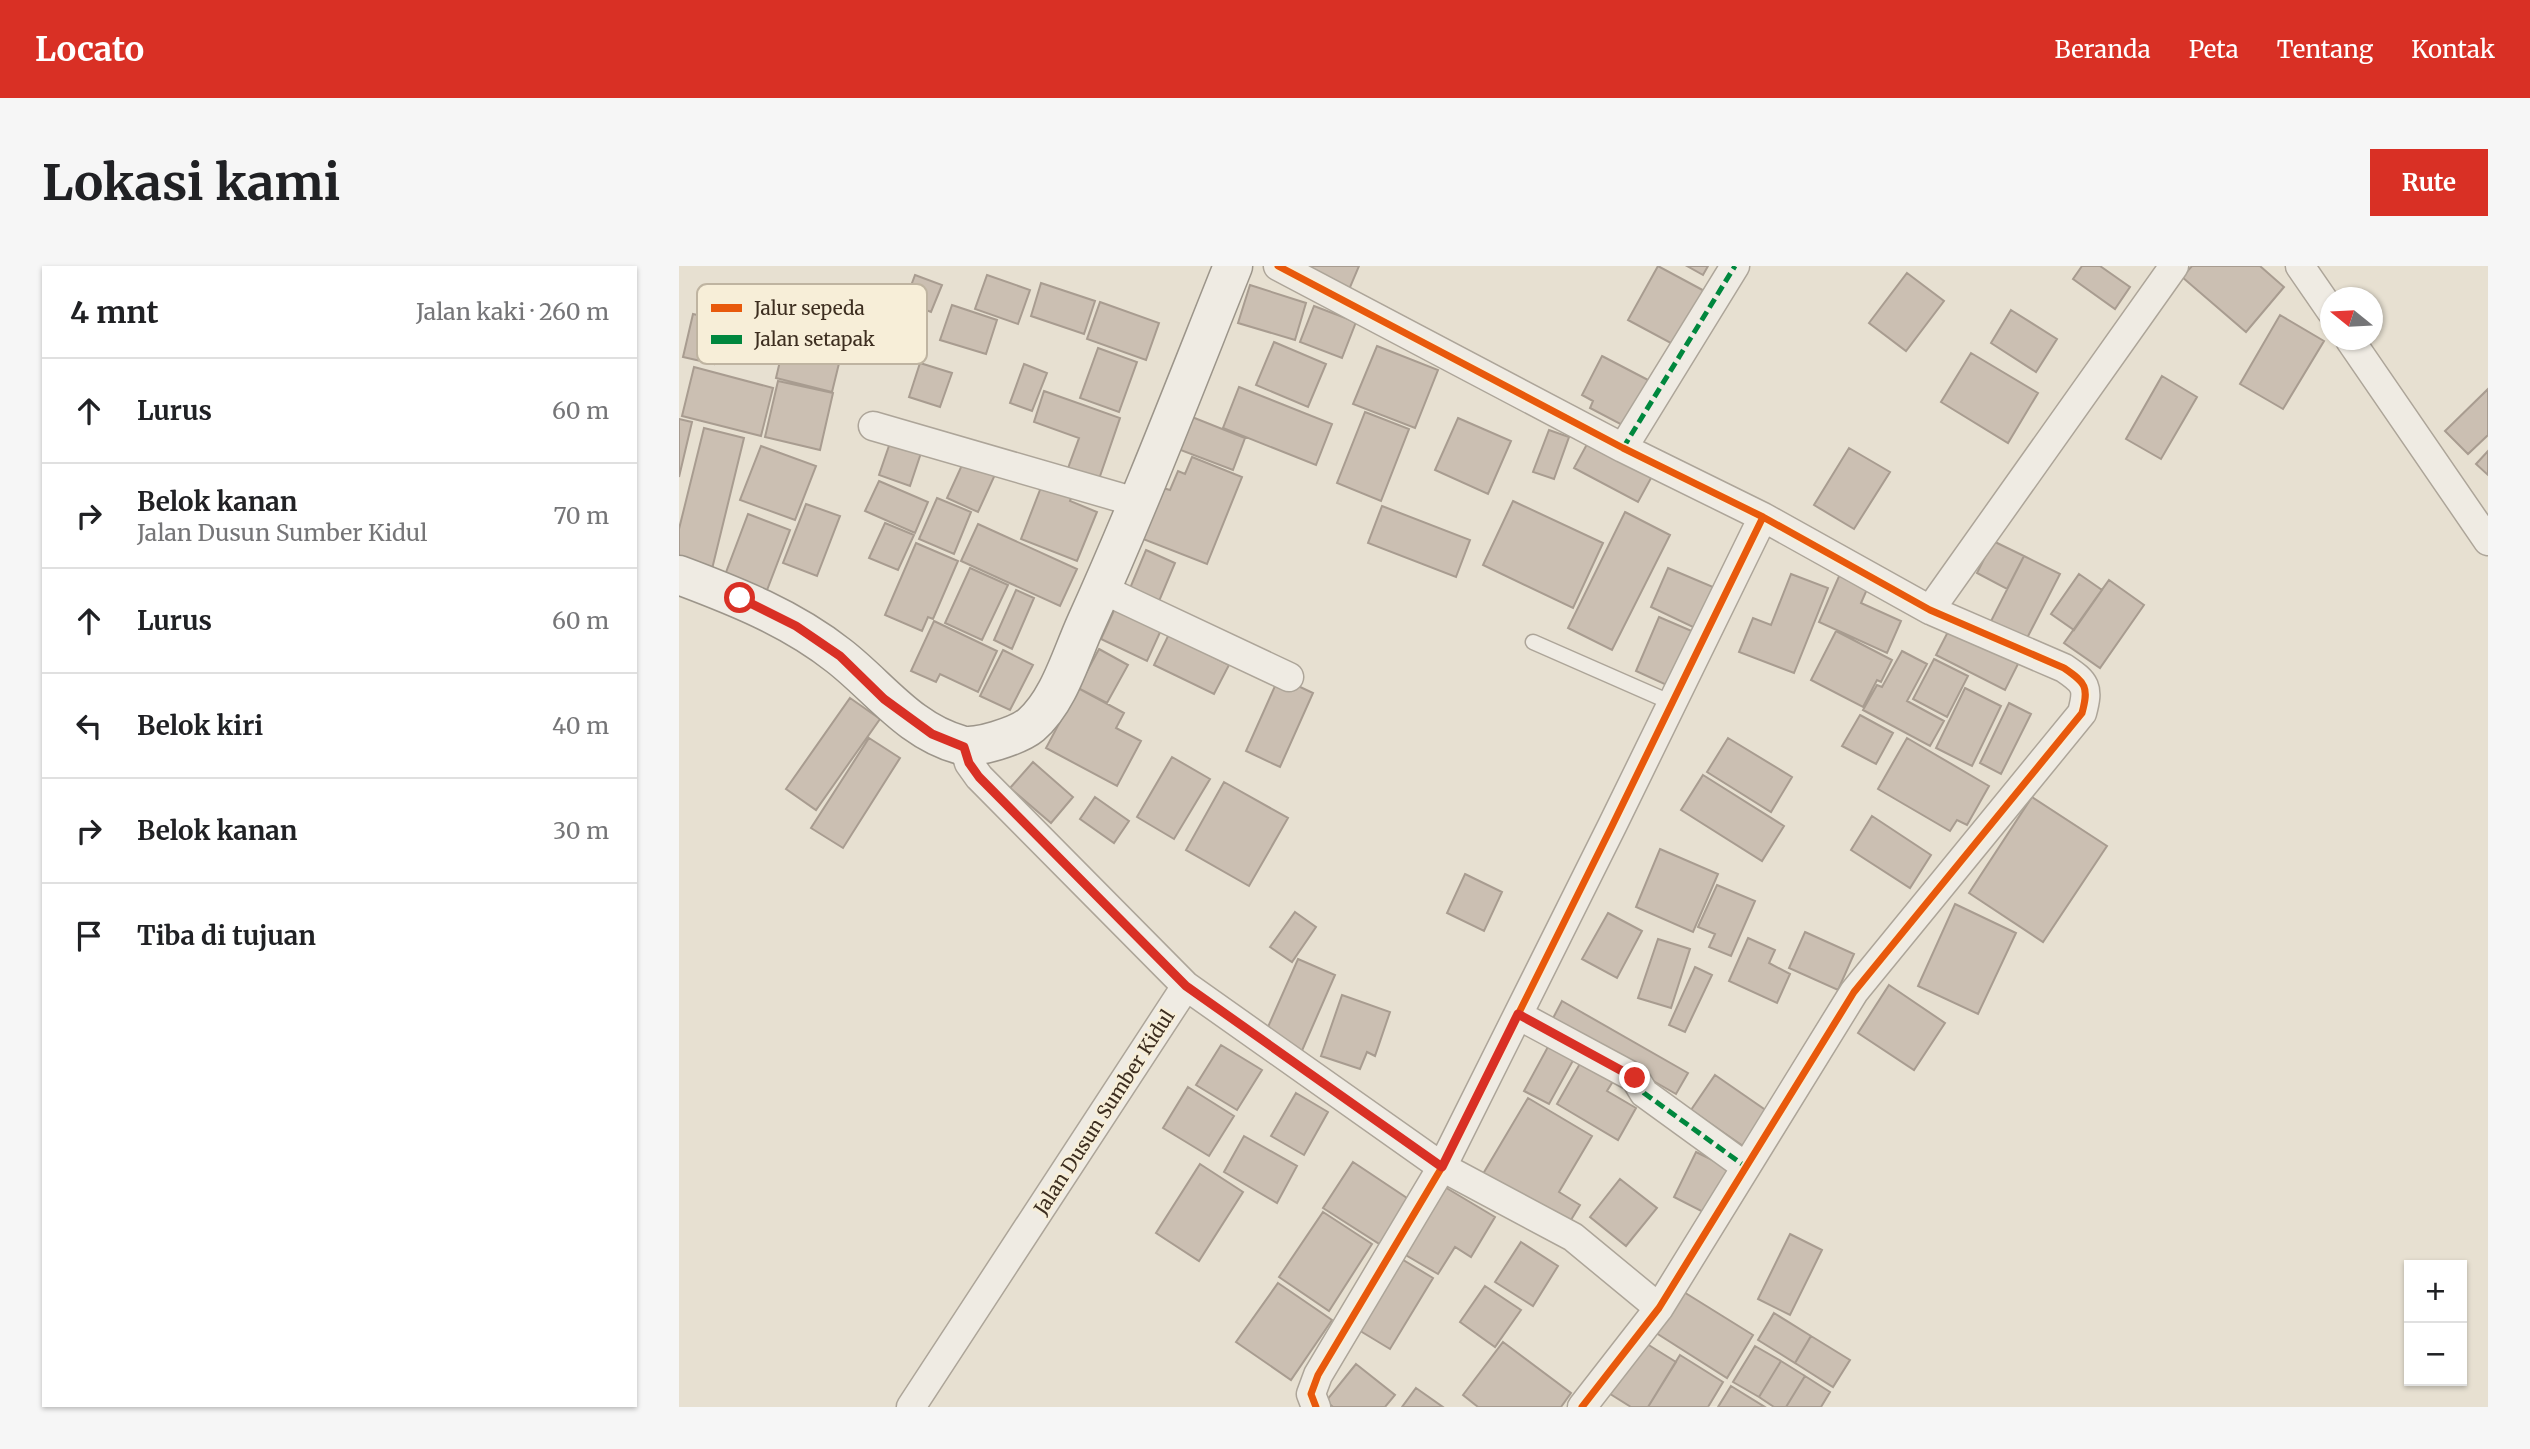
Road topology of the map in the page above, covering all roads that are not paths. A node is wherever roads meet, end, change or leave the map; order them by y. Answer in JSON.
{"nodes":[{"id":1,"x":1233,"y":266,"type":"edge"},
{"id":2,"x":1278,"y":266,"type":"edge"},
{"id":3,"x":1735,"y":266,"type":"edge"},
{"id":4,"x":2174,"y":266,"type":"edge"},
{"id":5,"x":2299,"y":266,"type":"edge"},
{"id":6,"x":2320,"y":296,"type":"edge"},
{"id":7,"x":2357,"y":350,"type":"edge"},
{"id":8,"x":873,"y":425,"type":"dead end"},
{"id":9,"x":1623,"y":448,"type":"junction"},
{"id":10,"x":1139,"y":503,"type":"junction"},
{"id":11,"x":1763,"y":517,"type":"junction"},
{"id":12,"x":2488,"y":541,"type":"edge"},
{"id":13,"x":679,"y":575,"type":"edge"},
{"id":14,"x":1102,"y":589,"type":"junction"},
{"id":15,"x":1930,"y":610,"type":"junction"},
{"id":16,"x":1533,"y":642,"type":"dead end"},
{"id":17,"x":1289,"y":677,"type":"dead end"},
{"id":18,"x":1672,"y":704,"type":"junction"},
{"id":19,"x":964,"y":747,"type":"junction"},
{"id":20,"x":1186,"y":986,"type":"junction"},
{"id":21,"x":1518,"y":1014,"type":"junction"},
{"id":22,"x":1442,"y":1167,"type":"junction"},
{"id":23,"x":1746,"y":1167,"type":"junction"},
{"id":24,"x":1659,"y":1308,"type":"junction"},
{"id":25,"x":911,"y":1407,"type":"edge"},
{"id":26,"x":1316,"y":1407,"type":"edge"},
{"id":27,"x":1582,"y":1407,"type":"edge"}],
"edges":[{"from":1,"to":10,"type":"street"},
{"from":2,"to":9,"type":"street"},
{"from":3,"to":9,"type":"street"},
{"from":4,"to":15,"type":"street"},
{"from":5,"to":6,"type":"street"},
{"from":7,"to":12,"type":"street"},
{"from":8,"to":10,"type":"street"},
{"from":9,"to":11,"type":"street"},
{"from":10,"to":14,"type":"street"},
{"from":11,"to":15,"type":"street"},
{"from":11,"to":18,"type":"street"},
{"from":13,"to":19,"type":"street"},
{"from":14,"to":17,"type":"street"},
{"from":14,"to":19,"type":"street"},
{"from":15,"to":23,"type":"street"},
{"from":16,"to":18,"type":"lane"},
{"from":18,"to":21,"type":"street"},
{"from":19,"to":20,"type":"street"},
{"from":20,"to":22,"type":"street"},
{"from":20,"to":25,"type":"street","name":"Jalan Dusun Sumber Kidul"},
{"from":21,"to":22,"type":"street"},
{"from":21,"to":23,"type":"street"},
{"from":22,"to":24,"type":"street"},
{"from":22,"to":26,"type":"street"},
{"from":23,"to":24,"type":"street"},
{"from":24,"to":27,"type":"street"}]}
